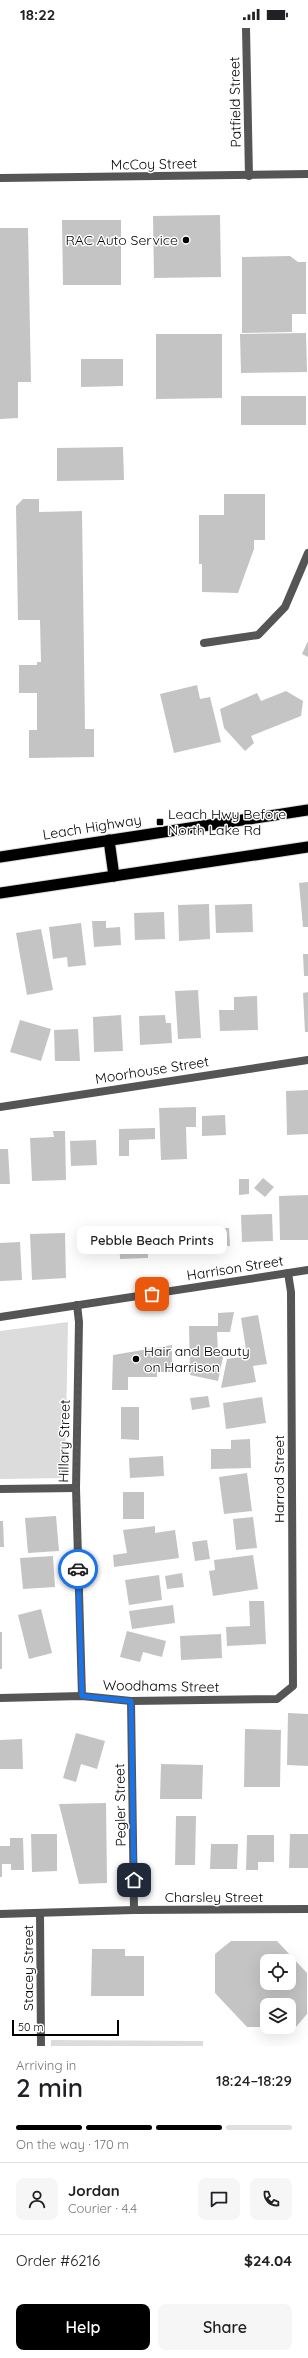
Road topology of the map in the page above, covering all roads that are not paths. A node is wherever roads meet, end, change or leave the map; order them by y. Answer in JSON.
{"nodes":[{"id":1,"x":246,"y":28,"type":"edge"},
{"id":2,"x":308,"y":174,"type":"edge"},
{"id":3,"x":249,"y":176,"type":"junction"},
{"id":4,"x":0,"y":178,"type":"edge"},
{"id":5,"x":308,"y":553,"type":"edge"},
{"id":6,"x":204,"y":643,"type":"dead end"},
{"id":7,"x":308,"y":810,"type":"edge"},
{"id":8,"x":109,"y":840,"type":"junction"},
{"id":9,"x":308,"y":847,"type":"edge"},
{"id":10,"x":0,"y":857,"type":"edge"},
{"id":11,"x":114,"y":876,"type":"junction"},
{"id":12,"x":0,"y":893,"type":"edge"},
{"id":13,"x":308,"y":1060,"type":"edge"},
{"id":14,"x":0,"y":1107,"type":"edge"},
{"id":15,"x":308,"y":1270,"type":"edge"},
{"id":16,"x":288,"y":1273,"type":"junction"},
{"id":17,"x":77,"y":1305,"type":"junction"},
{"id":18,"x":0,"y":1317,"type":"edge"},
{"id":19,"x":76,"y":1488,"type":"junction"},
{"id":20,"x":0,"y":1489,"type":"edge"},
{"id":21,"x":293,"y":1686,"type":"joint"},
{"id":22,"x":82,"y":1696,"type":"junction"},
{"id":23,"x":0,"y":1698,"type":"edge"},
{"id":24,"x":131,"y":1701,"type":"junction"},
{"id":25,"x":308,"y":1909,"type":"edge"},
{"id":26,"x":134,"y":1910,"type":"junction"},
{"id":27,"x":40,"y":1913,"type":"junction"},
{"id":28,"x":0,"y":1914,"type":"edge"},
{"id":29,"x":41,"y":2046,"type":"edge"}],
"edges":[{"from":1,"to":3,"type":"street","name":"Patfield Street"},
{"from":2,"to":3,"type":"street","name":"McCoy Street"},
{"from":3,"to":4,"type":"street","name":"McCoy Street"},
{"from":5,"to":6,"type":"street"},
{"from":7,"to":8,"type":"highway","name":"Leach Highway"},
{"from":8,"to":10,"type":"highway","name":"Leach Highway"},
{"from":8,"to":11,"type":"highway"},
{"from":9,"to":11,"type":"highway"},
{"from":11,"to":12,"type":"highway"},
{"from":13,"to":14,"type":"street","name":"Moorhouse Street"},
{"from":15,"to":16,"type":"street","name":"Harrison Street"},
{"from":16,"to":17,"type":"street","name":"Harrison Street"},
{"from":16,"to":21,"type":"street","name":"Harrod Street"},
{"from":17,"to":18,"type":"street","name":"Harrison Street"},
{"from":17,"to":19,"type":"street","name":"Hillary Street"},
{"from":19,"to":20,"type":"street"},
{"from":19,"to":22,"type":"street","name":"Hillary Street"},
{"from":21,"to":24,"type":"street","name":"Woodhams Street"},
{"from":22,"to":23,"type":"street","name":"Woodhams Street"},
{"from":22,"to":24,"type":"street","name":"Woodhams Street"},
{"from":24,"to":26,"type":"street","name":"Pegler Street"},
{"from":25,"to":26,"type":"street","name":"Charsley Street"},
{"from":26,"to":27,"type":"street","name":"Charsley Street"},
{"from":27,"to":28,"type":"street","name":"Charsley Street"},
{"from":27,"to":29,"type":"street","name":"Stacey Street"}]}
